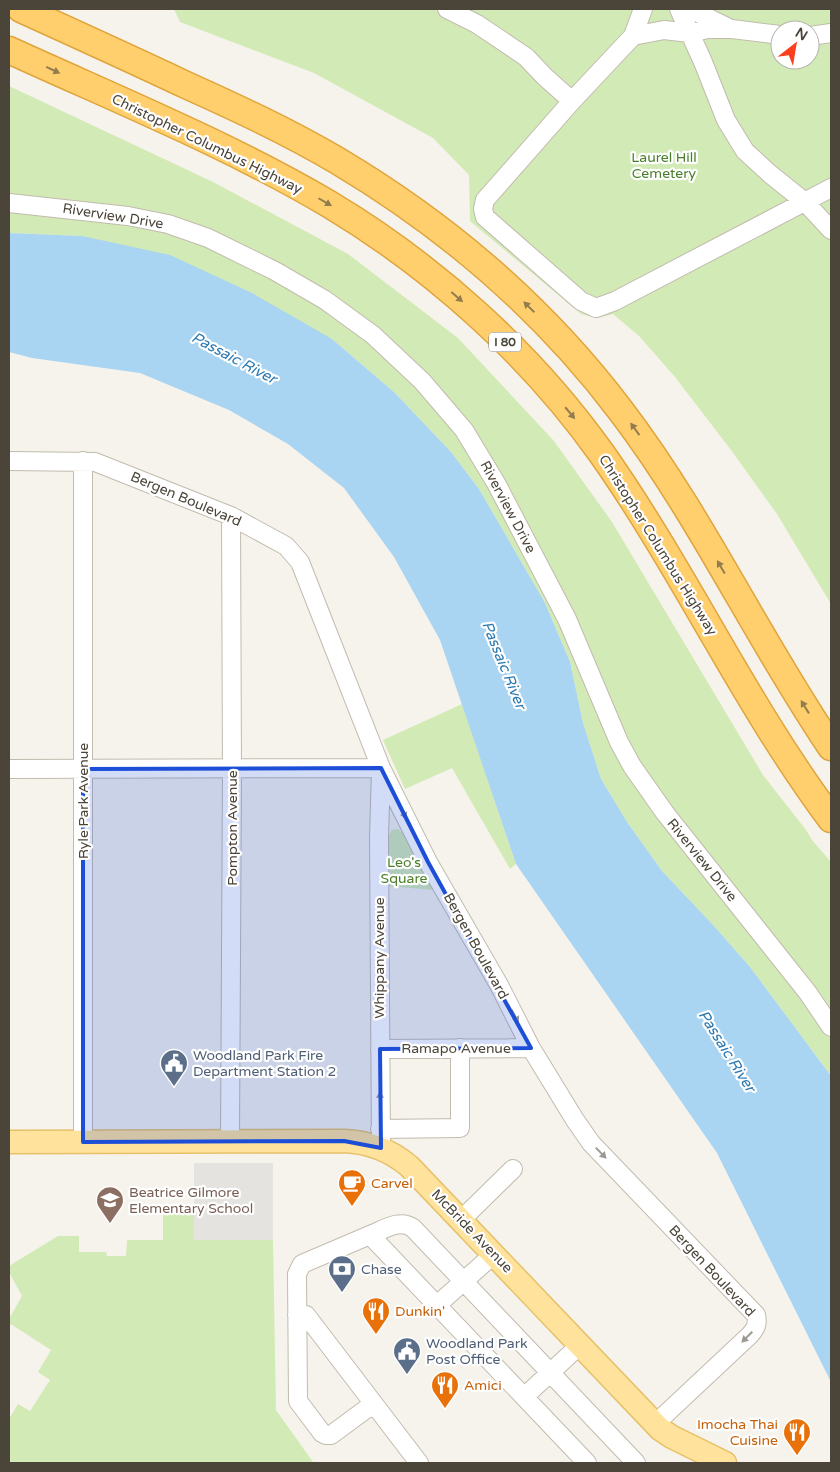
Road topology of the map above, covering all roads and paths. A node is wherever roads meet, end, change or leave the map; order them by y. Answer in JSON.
{"nodes":[{"id":1,"x":21,"y":9,"type":"edge"},
{"id":2,"x":447,"y":9,"type":"edge"},
{"id":3,"x":643,"y":9,"type":"edge"},
{"id":4,"x":679,"y":9,"type":"edge"},
{"id":5,"x":690,"y":9,"type":"edge"},
{"id":6,"x":732,"y":29,"type":"junction"},
{"id":7,"x":690,"y":33,"type":"junction"},
{"id":8,"x":770,"y":35,"type":"edge"},
{"id":9,"x":633,"y":36,"type":"junction"},
{"id":10,"x":9,"y":50,"type":"edge"},
{"id":11,"x":703,"y":62,"type":"junction"},
{"id":12,"x":572,"y":101,"type":"junction"},
{"id":13,"x":831,"y":188,"type":"edge"},
{"id":14,"x":805,"y":202,"type":"junction"},
{"id":15,"x":9,"y":203,"type":"edge"},
{"id":16,"x":831,"y":230,"type":"edge"},
{"id":17,"x":9,"y":461,"type":"edge"},
{"id":18,"x":84,"y":461,"type":"junction"},
{"id":19,"x":230,"y":516,"type":"junction"},
{"id":20,"x":831,"y":747,"type":"edge"},
{"id":21,"x":381,"y":768,"type":"junction"},
{"id":22,"x":9,"y":769,"type":"edge"},
{"id":23,"x":83,"y":769,"type":"junction"},
{"id":24,"x":232,"y":769,"type":"junction"},
{"id":25,"x":831,"y":819,"type":"edge"},
{"id":26,"x":831,"y":1027,"type":"edge"},
{"id":27,"x":460,"y":1048,"type":"junction"},
{"id":28,"x":531,"y":1048,"type":"junction"},
{"id":29,"x":380,"y":1049,"type":"junction"},
{"id":30,"x":381,"y":1138,"type":"junction"},
{"id":31,"x":230,"y":1141,"type":"junction"},
{"id":32,"x":9,"y":1142,"type":"edge"},
{"id":33,"x":83,"y":1142,"type":"junction"},
{"id":34,"x":513,"y":1169,"type":"dead end"},
{"id":35,"x":462,"y":1220,"type":"junction"},
{"id":36,"x":370,"y":1235,"type":"junction"},
{"id":37,"x":494,"y":1254,"type":"junction"},
{"id":38,"x":464,"y":1281,"type":"junction"},
{"id":39,"x":436,"y":1306,"type":"junction"},
{"id":40,"x":296,"y":1315,"type":"junction"},
{"id":41,"x":580,"y":1345,"type":"junction"},
{"id":42,"x":550,"y":1372,"type":"junction"},
{"id":43,"x":524,"y":1397,"type":"junction"},
{"id":44,"x":373,"y":1404,"type":"junction"},
{"id":45,"x":655,"y":1424,"type":"junction"},
{"id":46,"x":419,"y":1463,"type":"edge"},
{"id":47,"x":587,"y":1463,"type":"edge"},
{"id":48,"x":636,"y":1463,"type":"edge"},
{"id":49,"x":725,"y":1463,"type":"edge"}],
"edges":[{"from":20,"to":1,"type":"highway","one_way":true},
{"from":2,"to":12,"type":"street"},
{"from":3,"to":9,"type":"street"},
{"from":4,"to":7,"type":"street"},
{"from":5,"to":6,"type":"street"},
{"from":6,"to":7,"type":"street"},
{"from":6,"to":8,"type":"street"},
{"from":6,"to":11,"type":"street"},
{"from":7,"to":9,"type":"street"},
{"from":7,"to":11,"type":"street"},
{"from":9,"to":12,"type":"street"},
{"from":10,"to":25,"type":"highway","name":"Christopher Columbus Highway","number":"I 80","one_way":true},
{"from":11,"to":14,"type":"street"},
{"from":12,"to":14,"type":"street"},
{"from":13,"to":14,"type":"street"},
{"from":14,"to":16,"type":"street"},
{"from":15,"to":26,"type":"street","name":"Riverview Drive"},
{"from":17,"to":18,"type":"street","name":"Bergen Boulevard"},
{"from":18,"to":19,"type":"street","name":"Bergen Boulevard"},
{"from":18,"to":23,"type":"street","name":"Ryle Park Avenue"},
{"from":19,"to":21,"type":"street","name":"Bergen Boulevard"},
{"from":19,"to":24,"type":"street","name":"Pompton Avenue"},
{"from":21,"to":24,"type":"street"},
{"from":21,"to":28,"type":"street","name":"Bergen Boulevard","one_way":true},
{"from":21,"to":29,"type":"street","name":"Whippany Avenue"},
{"from":22,"to":23,"type":"street"},
{"from":23,"to":24,"type":"street"},
{"from":23,"to":33,"type":"street","name":"Ryle Park Avenue"},
{"from":24,"to":31,"type":"street","name":"Pompton Avenue"},
{"from":27,"to":28,"type":"street","name":"Ramapo Avenue"},
{"from":27,"to":29,"type":"street","name":"Ramapo Avenue"},
{"from":27,"to":30,"type":"street"},
{"from":28,"to":45,"type":"street","name":"Bergen Boulevard","one_way":true},
{"from":30,"to":29,"type":"street","name":"Whippany Avenue","one_way":true},
{"from":30,"to":31,"type":"main road","name":"McBride Avenue"},
{"from":30,"to":35,"type":"main road","name":"McBride Avenue"},
{"from":31,"to":33,"type":"main road","name":"McBride Avenue"},
{"from":32,"to":33,"type":"main road","name":"McBride Avenue"},
{"from":34,"to":35,"type":"street"},
{"from":35,"to":37,"type":"main road","name":"McBride Avenue"},
{"from":36,"to":38,"type":"street"},
{"from":36,"to":39,"type":"street"},
{"from":36,"to":40,"type":"street"},
{"from":37,"to":38,"type":"street"},
{"from":37,"to":41,"type":"main road","name":"McBride Avenue"},
{"from":38,"to":39,"type":"street"},
{"from":38,"to":42,"type":"street"},
{"from":39,"to":43,"type":"street"},
{"from":40,"to":44,"type":"street"},
{"from":40,"to":44,"type":"street"},
{"from":41,"to":42,"type":"street"},
{"from":41,"to":45,"type":"main road","name":"McBride Avenue"},
{"from":42,"to":43,"type":"street"},
{"from":42,"to":48,"type":"street"},
{"from":43,"to":47,"type":"street"},
{"from":44,"to":46,"type":"street"},
{"from":45,"to":49,"type":"main road","name":"McBride Avenue"}]}
